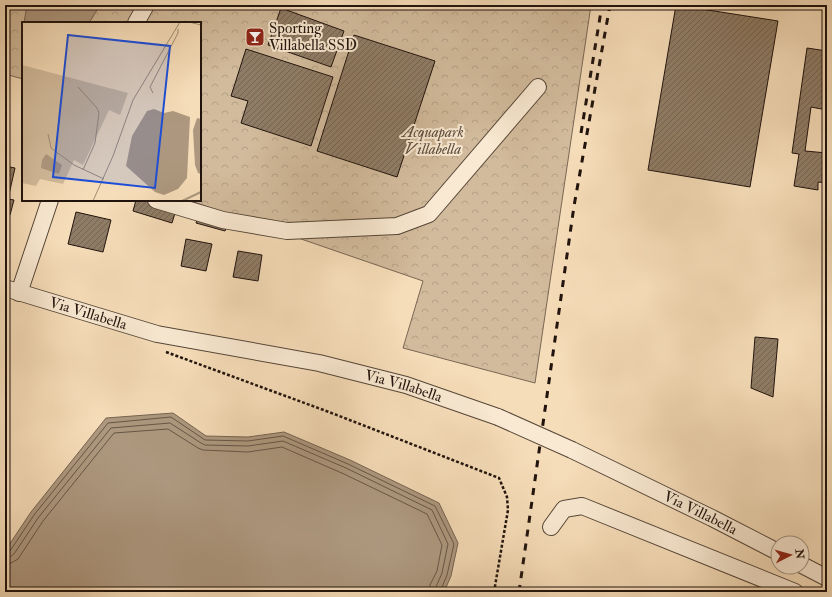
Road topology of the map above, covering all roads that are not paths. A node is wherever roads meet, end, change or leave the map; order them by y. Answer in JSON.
{"nodes":[{"id":1,"x":146,"y":5,"type":"edge"},
{"id":2,"x":137,"y":22,"type":"edge"},
{"id":3,"x":538,"y":87,"type":"dead end"},
{"id":4,"x":50,"y":201,"type":"edge"},
{"id":5,"x":159,"y":201,"type":"edge"},
{"id":6,"x":12,"y":291,"type":"edge"},
{"id":7,"x":551,"y":527,"type":"dead end"},
{"id":8,"x":770,"y":548,"type":"edge"},
{"id":9,"x":810,"y":569,"type":"edge"},
{"id":10,"x":827,"y":578,"type":"edge"},
{"id":11,"x":795,"y":592,"type":"edge"}],
"edges":[{"from":1,"to":2,"type":"street"},
{"from":3,"to":5,"type":"street"},
{"from":4,"to":6,"type":"street"},
{"from":6,"to":8,"type":"street","name":"Via Villabella","bridge":true},
{"from":7,"to":11,"type":"street"},
{"from":9,"to":10,"type":"street"}]}
